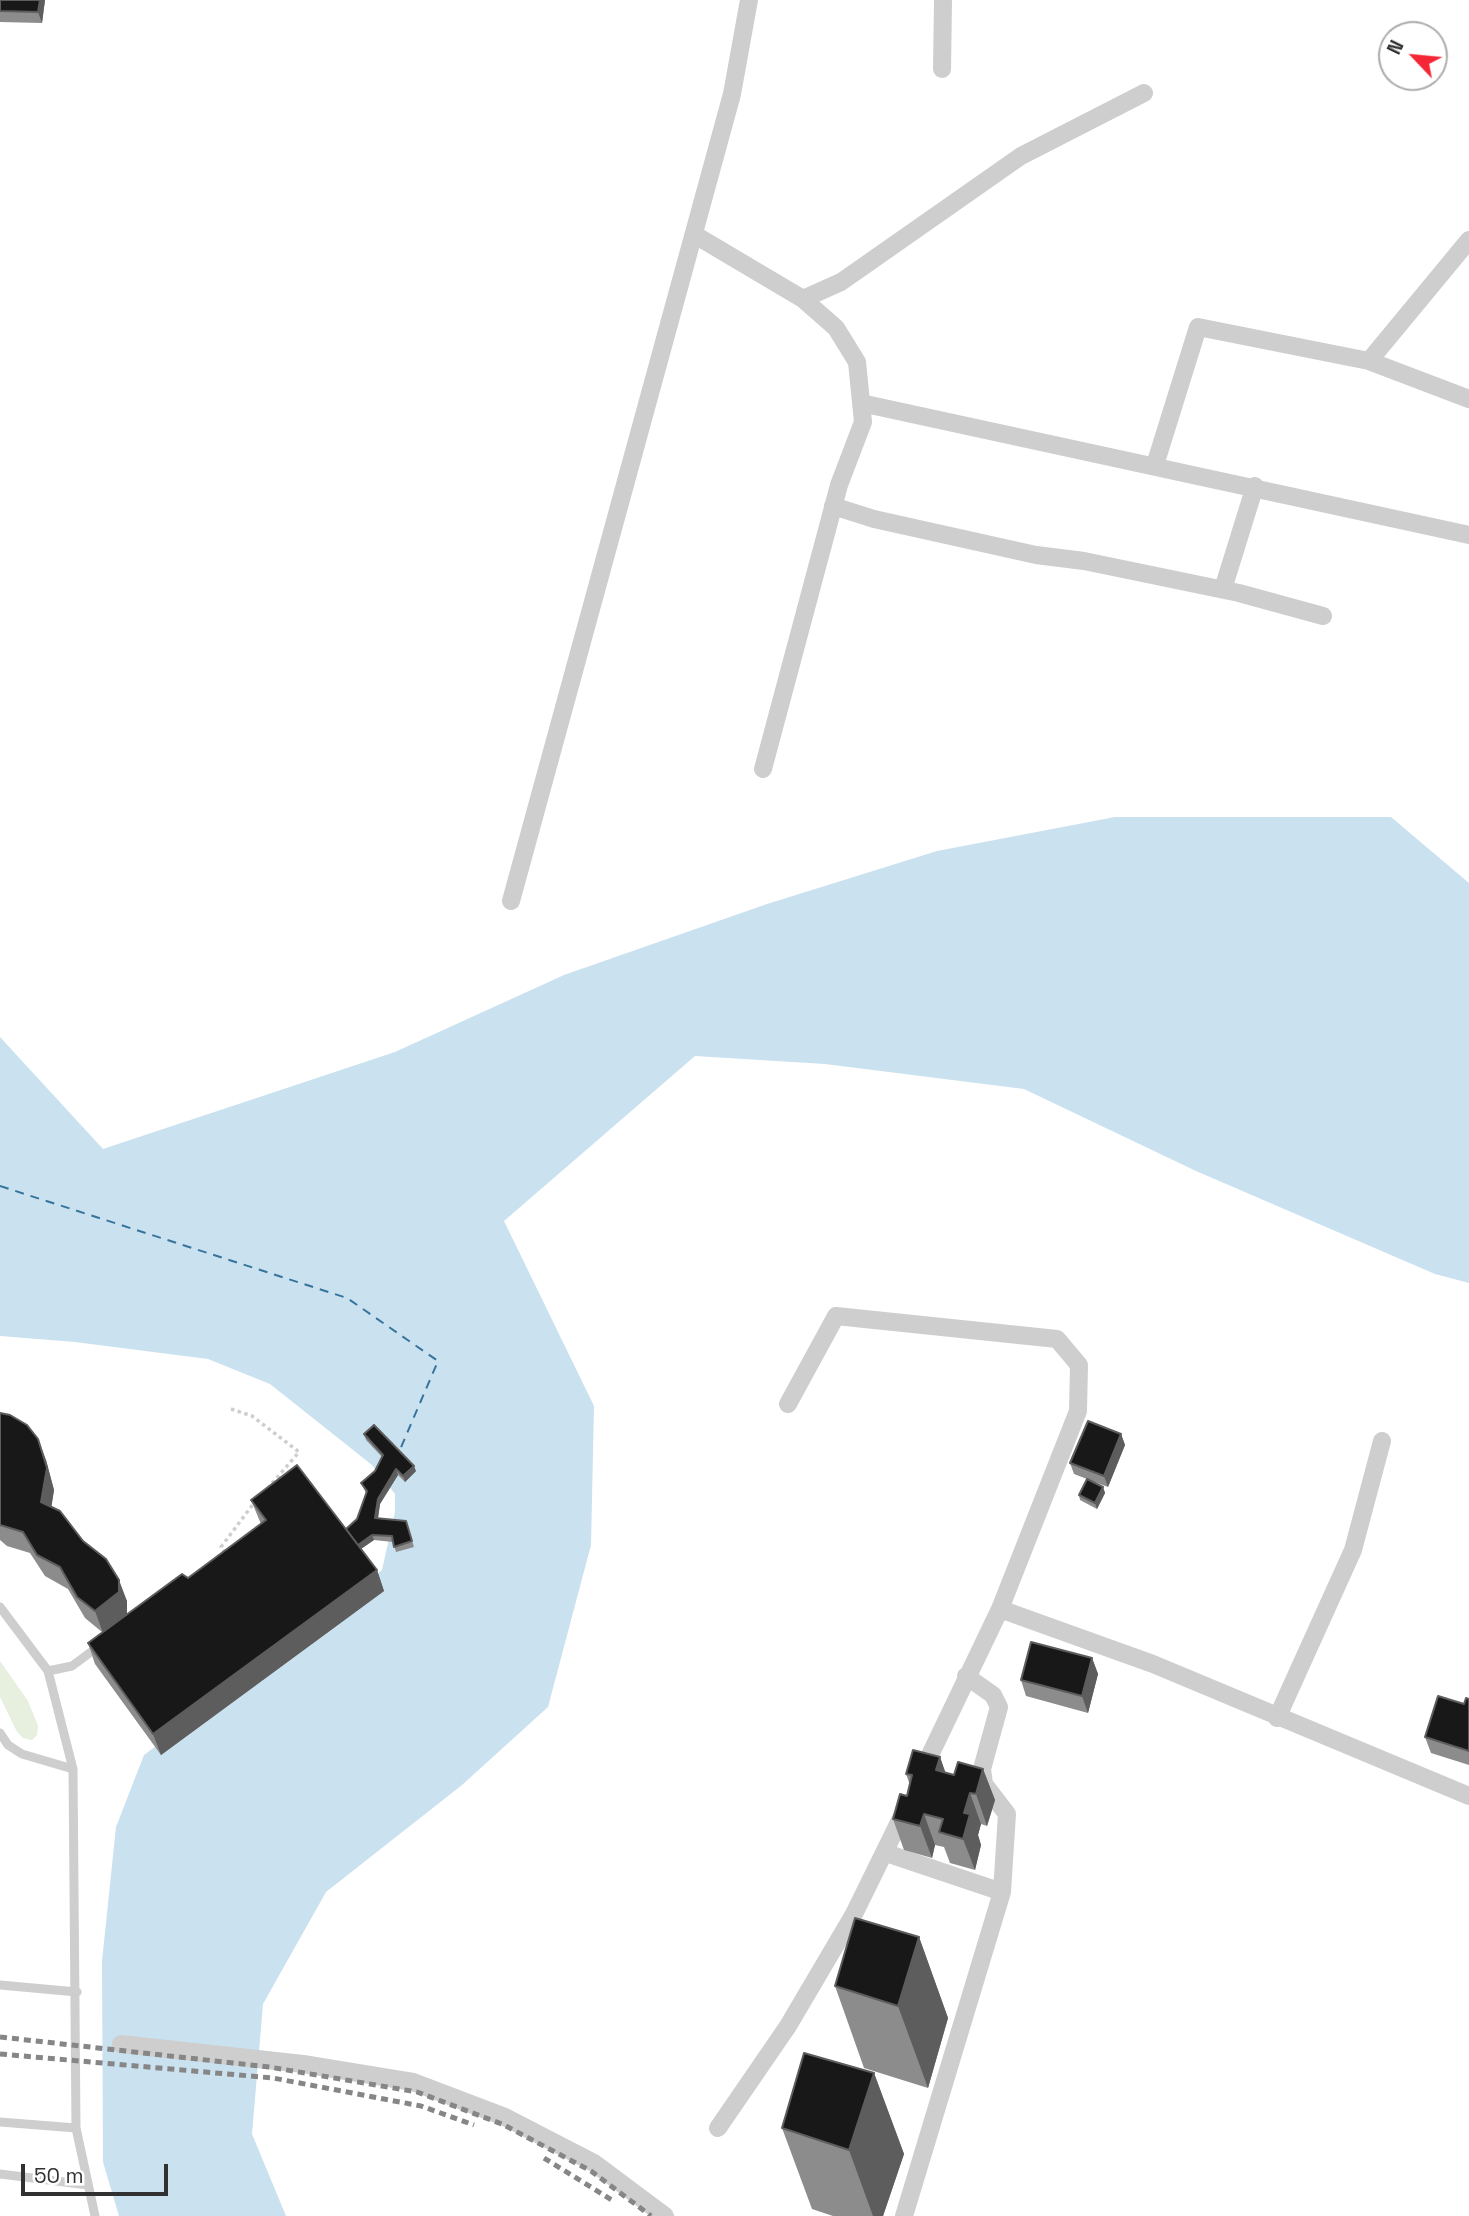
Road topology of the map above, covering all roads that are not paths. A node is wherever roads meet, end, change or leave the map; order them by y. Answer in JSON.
{"nodes":[{"id":1,"x":749,"y":0,"type":"edge"},
{"id":2,"x":943,"y":0,"type":"edge"},
{"id":3,"x":942,"y":69,"type":"dead end"},
{"id":4,"x":1144,"y":93,"type":"dead end"},
{"id":5,"x":695,"y":234,"type":"junction"},
{"id":6,"x":1469,"y":240,"type":"edge"},
{"id":7,"x":803,"y":299,"type":"junction"},
{"id":8,"x":1369,"y":361,"type":"junction"},
{"id":9,"x":1469,"y":399,"type":"edge"},
{"id":10,"x":861,"y":403,"type":"junction"},
{"id":11,"x":1155,"y":465,"type":"junction"},
{"id":12,"x":1255,"y":486,"type":"junction"},
{"id":13,"x":833,"y":506,"type":"junction"},
{"id":14,"x":1469,"y":534,"type":"edge"},
{"id":15,"x":1223,"y":589,"type":"junction"},
{"id":16,"x":1323,"y":617,"type":"dead end"},
{"id":17,"x":762,"y":769,"type":"dead end"},
{"id":18,"x":511,"y":901,"type":"dead end"},
{"id":19,"x":788,"y":1404,"type":"dead end"},
{"id":20,"x":1382,"y":1441,"type":"dead end"},
{"id":21,"x":0,"y":1607,"type":"edge"},
{"id":22,"x":1000,"y":1609,"type":"junction"},
{"id":23,"x":104,"y":1642,"type":"edge"},
{"id":24,"x":48,"y":1671,"type":"junction"},
{"id":25,"x":966,"y":1676,"type":"junction"},
{"id":26,"x":1277,"y":1718,"type":"junction"},
{"id":27,"x":0,"y":1733,"type":"edge"},
{"id":28,"x":74,"y":1769,"type":"junction"},
{"id":29,"x":1469,"y":1796,"type":"edge"},
{"id":30,"x":886,"y":1853,"type":"junction"},
{"id":31,"x":1002,"y":1892,"type":"junction"},
{"id":32,"x":0,"y":1985,"type":"edge"},
{"id":33,"x":77,"y":1992,"type":"junction"},
{"id":34,"x":121,"y":2044,"type":"dead end"},
{"id":35,"x":0,"y":2122,"type":"edge"},
{"id":36,"x":76,"y":2128,"type":"junction"},
{"id":37,"x":718,"y":2128,"type":"dead end"},
{"id":38,"x":0,"y":2174,"type":"edge"},
{"id":39,"x":88,"y":2185,"type":"junction"},
{"id":40,"x":95,"y":2216,"type":"edge"},
{"id":41,"x":665,"y":2216,"type":"edge"},
{"id":42,"x":904,"y":2216,"type":"edge"}],
"edges":[{"from":1,"to":5,"type":"street"},
{"from":2,"to":3,"type":"street"},
{"from":4,"to":7,"type":"street"},
{"from":5,"to":7,"type":"street"},
{"from":5,"to":18,"type":"street"},
{"from":6,"to":8,"type":"street"},
{"from":7,"to":10,"type":"street"},
{"from":8,"to":9,"type":"street"},
{"from":8,"to":11,"type":"street"},
{"from":10,"to":11,"type":"street"},
{"from":10,"to":13,"type":"street"},
{"from":11,"to":12,"type":"street"},
{"from":12,"to":14,"type":"street"},
{"from":12,"to":15,"type":"street"},
{"from":13,"to":15,"type":"street"},
{"from":13,"to":17,"type":"street"},
{"from":15,"to":16,"type":"street"},
{"from":19,"to":22,"type":"street"},
{"from":20,"to":26,"type":"street"},
{"from":21,"to":24,"type":"lane"},
{"from":22,"to":25,"type":"street"},
{"from":22,"to":26,"type":"street"},
{"from":23,"to":24,"type":"lane"},
{"from":24,"to":28,"type":"lane"},
{"from":25,"to":30,"type":"street"},
{"from":25,"to":31,"type":"street"},
{"from":26,"to":29,"type":"street"},
{"from":27,"to":28,"type":"lane"},
{"from":28,"to":33,"type":"lane"},
{"from":30,"to":31,"type":"street"},
{"from":30,"to":37,"type":"street"},
{"from":31,"to":42,"type":"street"},
{"from":32,"to":33,"type":"lane"},
{"from":33,"to":36,"type":"lane"},
{"from":34,"to":41,"type":"street"},
{"from":35,"to":36,"type":"lane"},
{"from":36,"to":39,"type":"lane"},
{"from":38,"to":39,"type":"lane"},
{"from":39,"to":40,"type":"lane"}]}
